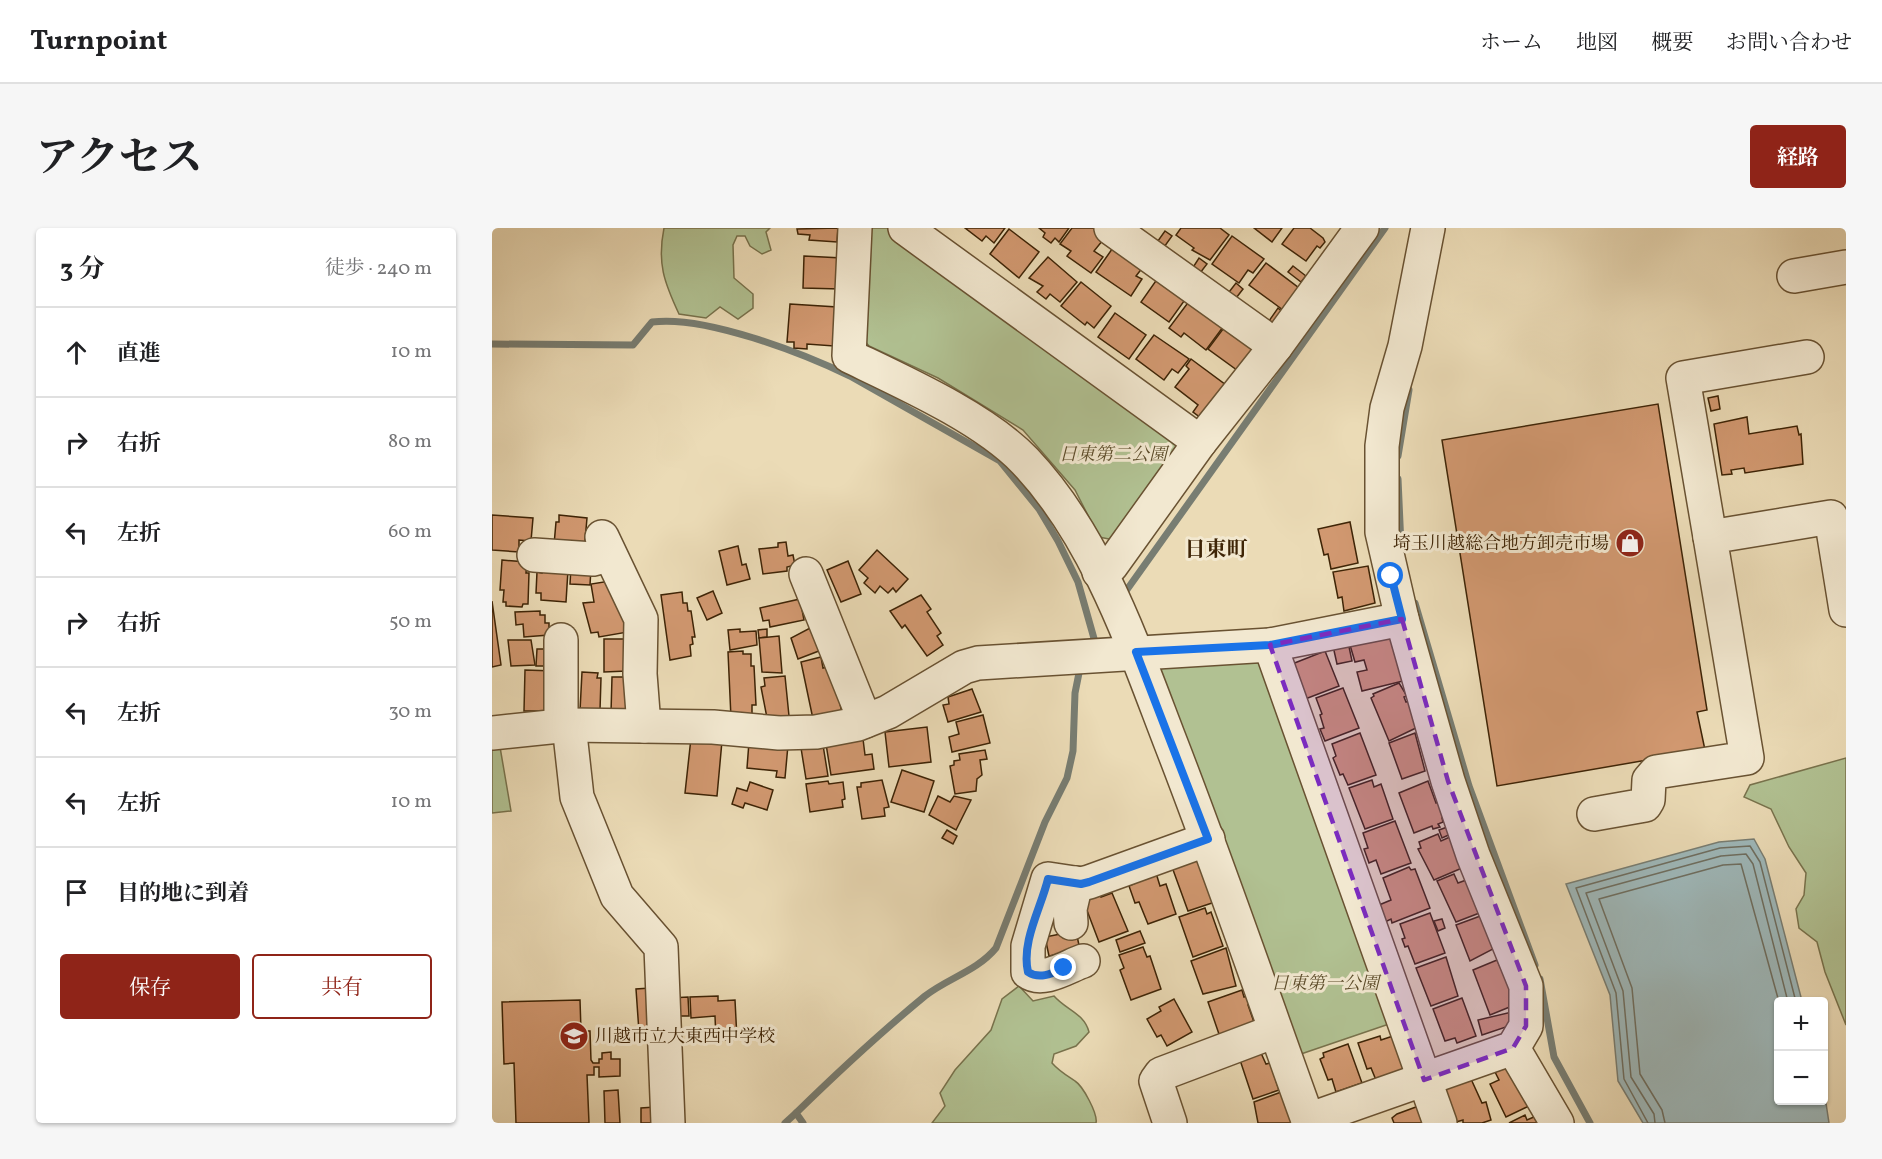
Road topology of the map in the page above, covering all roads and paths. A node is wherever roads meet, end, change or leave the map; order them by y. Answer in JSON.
{"nodes":[{"id":1,"x":855,"y":228,"type":"edge"},
{"id":2,"x":905,"y":228,"type":"edge"},
{"id":3,"x":1111,"y":228,"type":"edge"},
{"id":4,"x":1428,"y":228,"type":"edge"},
{"id":5,"x":1351,"y":232,"type":"edge"},
{"id":6,"x":1846,"y":267,"type":"edge"},
{"id":7,"x":1794,"y":276,"type":"dead end"},
{"id":8,"x":1276,"y":346,"type":"junction"},
{"id":9,"x":1807,"y":357,"type":"dead end"},
{"id":10,"x":1200,"y":442,"type":"junction"},
{"id":11,"x":1710,"y":537,"type":"junction"},
{"id":12,"x":534,"y":555,"type":"dead end"},
{"id":13,"x":1099,"y":572,"type":"junction"},
{"id":14,"x":806,"y":574,"type":"dead end"},
{"id":15,"x":1846,"y":610,"type":"edge"},
{"id":16,"x":1402,"y":619,"type":"junction"},
{"id":17,"x":561,"y":640,"type":"dead end"},
{"id":18,"x":1270,"y":645,"type":"junction"},
{"id":19,"x":1136,"y":652,"type":"junction"},
{"id":20,"x":865,"y":721,"type":"junction"},
{"id":21,"x":565,"y":726,"type":"junction"},
{"id":22,"x":644,"y":726,"type":"junction"},
{"id":23,"x":492,"y":733,"type":"edge"},
{"id":24,"x":1594,"y":814,"type":"dead end"},
{"id":25,"x":1208,"y":839,"type":"junction"},
{"id":26,"x":1076,"y":883,"type":"junction"},
{"id":27,"x":1071,"y":923,"type":"dead end"},
{"id":28,"x":1083,"y":960,"type":"dead end"},
{"id":29,"x":1275,"y":1031,"type":"junction"},
{"id":30,"x":1513,"y":1048,"type":"junction"},
{"id":31,"x":1424,"y":1080,"type":"junction"},
{"id":32,"x":1309,"y":1121,"type":"edge"},
{"id":33,"x":668,"y":1123,"type":"edge"},
{"id":34,"x":1170,"y":1123,"type":"edge"},
{"id":35,"x":1440,"y":1123,"type":"edge"},
{"id":36,"x":1557,"y":1123,"type":"edge"}],
"edges":[{"from":1,"to":13,"type":"street"},
{"from":2,"to":10,"type":"street"},
{"from":3,"to":8,"type":"street"},
{"from":4,"to":16,"type":"street"},
{"from":5,"to":8,"type":"street"},
{"from":6,"to":7,"type":"street"},
{"from":8,"to":10,"type":"street"},
{"from":9,"to":11,"type":"street"},
{"from":10,"to":13,"type":"street"},
{"from":11,"to":15,"type":"street"},
{"from":11,"to":24,"type":"street"},
{"from":12,"to":22,"type":"street"},
{"from":13,"to":19,"type":"street"},
{"from":14,"to":20,"type":"street"},
{"from":16,"to":18,"type":"street"},
{"from":16,"to":30,"type":"street"},
{"from":17,"to":21,"type":"street"},
{"from":18,"to":19,"type":"street"},
{"from":18,"to":31,"type":"street"},
{"from":19,"to":20,"type":"street"},
{"from":19,"to":25,"type":"street"},
{"from":20,"to":22,"type":"street"},
{"from":21,"to":22,"type":"street"},
{"from":21,"to":23,"type":"street"},
{"from":21,"to":33,"type":"street"},
{"from":25,"to":26,"type":"street"},
{"from":25,"to":29,"type":"street"},
{"from":26,"to":27,"type":"street"},
{"from":26,"to":28,"type":"street"},
{"from":29,"to":32,"type":"street"},
{"from":29,"to":34,"type":"street"},
{"from":30,"to":31,"type":"street"},
{"from":30,"to":36,"type":"street"},
{"from":31,"to":32,"type":"street"},
{"from":31,"to":35,"type":"street"}]}
